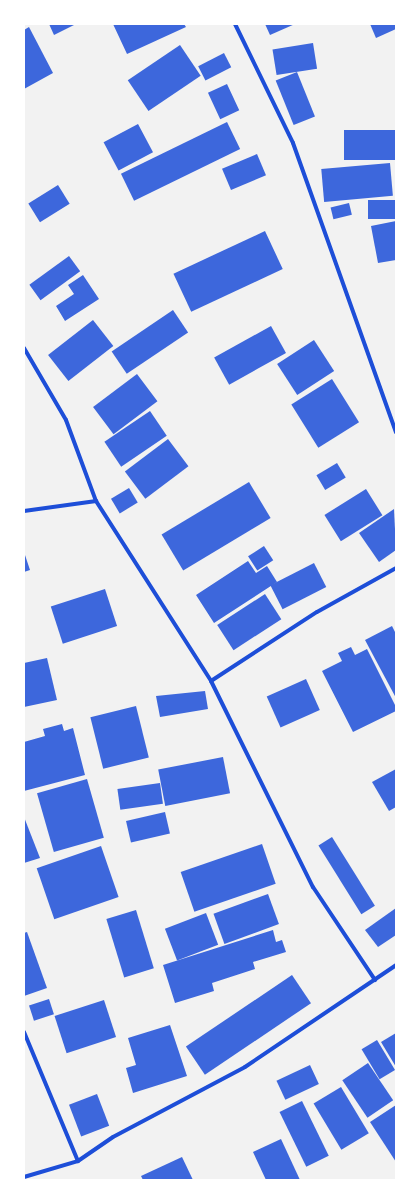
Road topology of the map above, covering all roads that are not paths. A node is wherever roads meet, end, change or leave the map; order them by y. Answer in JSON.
{"nodes":[{"id":1,"x":235,"y":24,"type":"edge"},
{"id":2,"x":24,"y":348,"type":"edge"},
{"id":3,"x":396,"y":432,"type":"edge"},
{"id":4,"x":96,"y":501,"type":"junction"},
{"id":5,"x":24,"y":511,"type":"edge"},
{"id":6,"x":396,"y":568,"type":"edge"},
{"id":7,"x":210,"y":681,"type":"junction"},
{"id":8,"x":396,"y":965,"type":"edge"},
{"id":9,"x":375,"y":980,"type":"junction"},
{"id":10,"x":24,"y":1032,"type":"edge"},
{"id":11,"x":78,"y":1161,"type":"junction"},
{"id":12,"x":24,"y":1177,"type":"edge"}],
"edges":[{"from":1,"to":3,"type":"street"},
{"from":2,"to":4,"type":"street"},
{"from":4,"to":5,"type":"street"},
{"from":4,"to":7,"type":"street"},
{"from":6,"to":7,"type":"street"},
{"from":7,"to":9,"type":"street"},
{"from":8,"to":9,"type":"street"},
{"from":9,"to":11,"type":"street"},
{"from":10,"to":11,"type":"street"},
{"from":11,"to":12,"type":"street"}]}
